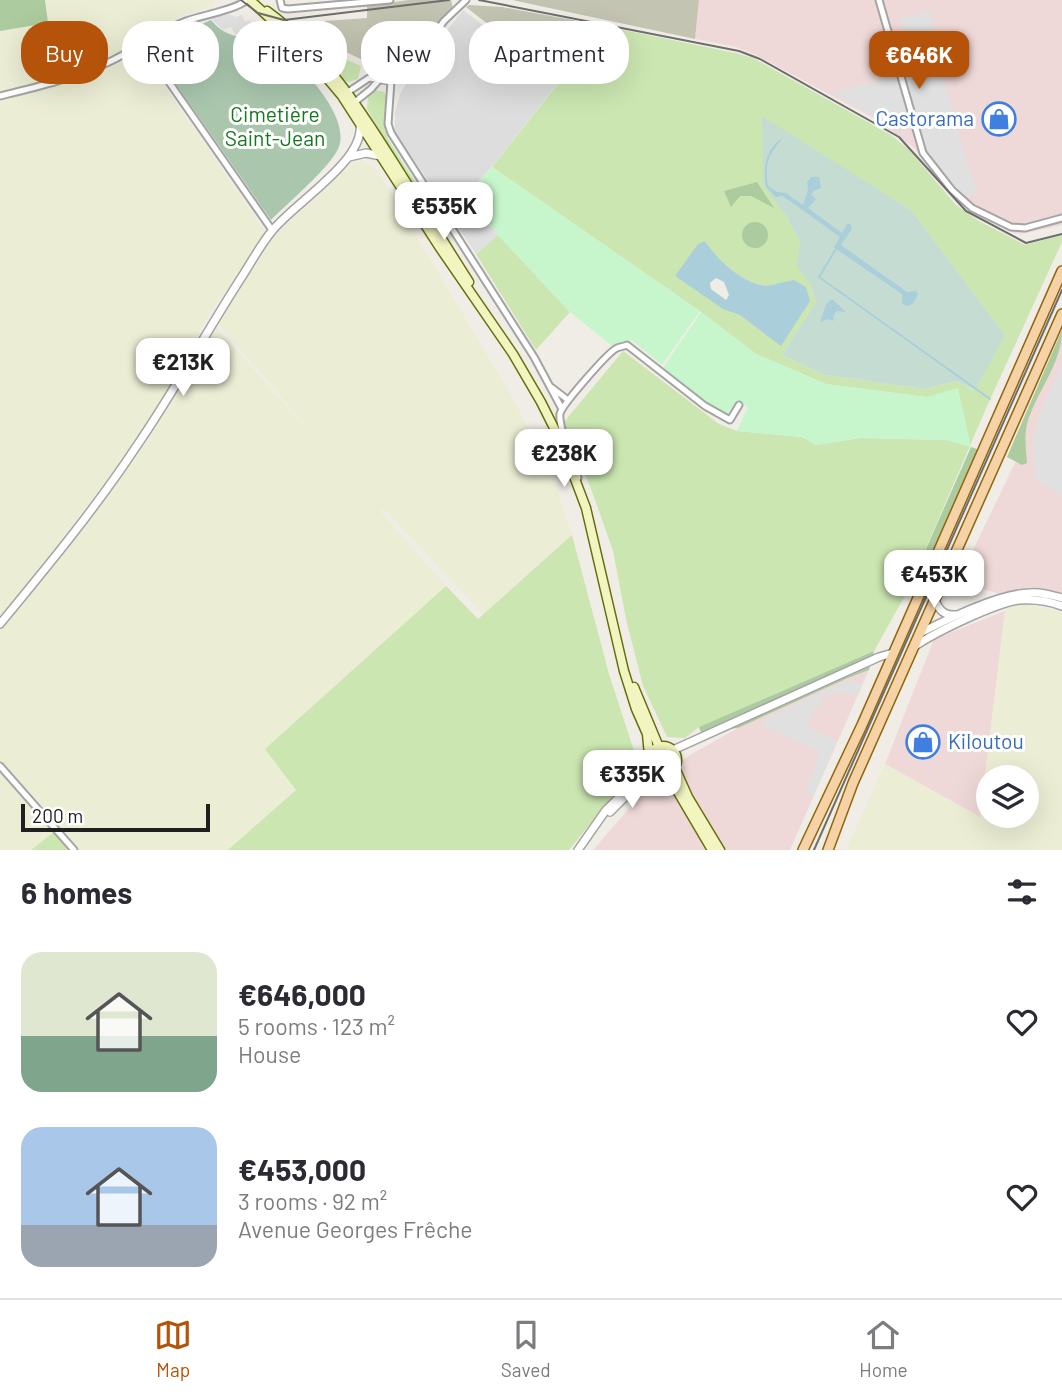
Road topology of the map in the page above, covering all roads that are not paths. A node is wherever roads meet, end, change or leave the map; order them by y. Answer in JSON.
{"nodes":[{"id":1,"x":280,"y":0,"type":"edge"},
{"id":2,"x":390,"y":0,"type":"edge"},
{"id":3,"x":466,"y":0,"type":"edge"},
{"id":4,"x":879,"y":0,"type":"edge"},
{"id":5,"x":250,"y":2,"type":"edge"},
{"id":6,"x":186,"y":21,"type":"edge"},
{"id":7,"x":444,"y":21,"type":"edge"},
{"id":8,"x":122,"y":55,"type":"edge"},
{"id":9,"x":361,"y":83,"type":"edge"},
{"id":10,"x":170,"y":84,"type":"edge"},
{"id":11,"x":376,"y":84,"type":"edge"},
{"id":12,"x":391,"y":84,"type":"edge"},
{"id":13,"x":345,"y":94,"type":"junction"},
{"id":14,"x":0,"y":96,"type":"edge"},
{"id":15,"x":355,"y":102,"type":"junction"},
{"id":16,"x":360,"y":123,"type":"junction"},
{"id":17,"x":376,"y":141,"type":"junction"},
{"id":18,"x":358,"y":142,"type":"junction"},
{"id":19,"x":366,"y":153,"type":"junction"},
{"id":20,"x":382,"y":156,"type":"junction"},
{"id":21,"x":348,"y":158,"type":"junction"},
{"id":22,"x":1062,"y":218,"type":"edge"},
{"id":23,"x":272,"y":230,"type":"junction"},
{"id":24,"x":1062,"y":271,"type":"edge"},
{"id":25,"x":1062,"y":314,"type":"edge"},
{"id":26,"x":500,"y":335,"type":"junction"},
{"id":27,"x":551,"y":387,"type":"junction"},
{"id":28,"x":568,"y":400,"type":"junction"},
{"id":29,"x":739,"y":405,"type":"dead end"},
{"id":30,"x":562,"y":409,"type":"junction"},
{"id":31,"x":586,"y":508,"type":"junction"},
{"id":32,"x":1062,"y":598,"type":"edge"},
{"id":33,"x":935,"y":600,"type":"junction"},
{"id":34,"x":1062,"y":606,"type":"edge"},
{"id":35,"x":960,"y":614,"type":"junction"},
{"id":36,"x":0,"y":624,"type":"edge"},
{"id":37,"x":905,"y":627,"type":"junction"},
{"id":38,"x":920,"y":633,"type":"junction"},
{"id":39,"x":898,"y":640,"type":"junction"},
{"id":40,"x":618,"y":645,"type":"junction"},
{"id":41,"x":915,"y":646,"type":"junction"},
{"id":42,"x":893,"y":653,"type":"junction"},
{"id":43,"x":659,"y":747,"type":"junction"},
{"id":44,"x":673,"y":750,"type":"junction"},
{"id":45,"x":649,"y":760,"type":"junction"},
{"id":46,"x":0,"y":766,"type":"edge"},
{"id":47,"x":675,"y":768,"type":"junction"},
{"id":48,"x":661,"y":774,"type":"junction"},
{"id":49,"x":595,"y":827,"type":"junction"},
{"id":50,"x":74,"y":850,"type":"edge"},
{"id":51,"x":578,"y":850,"type":"edge"},
{"id":52,"x":712,"y":850,"type":"edge"},
{"id":53,"x":720,"y":850,"type":"edge"},
{"id":54,"x":803,"y":850,"type":"edge"},
{"id":55,"x":828,"y":850,"type":"edge"}],
"edges":[{"from":1,"to":2,"type":"street"},
{"from":3,"to":7,"type":"street"},
{"from":4,"to":22,"type":"street"},
{"from":5,"to":6,"type":"street"},
{"from":5,"to":13,"type":"main road"},
{"from":8,"to":14,"type":"street"},
{"from":9,"to":13,"type":"street"},
{"from":10,"to":23,"type":"street"},
{"from":11,"to":15,"type":"street"},
{"from":12,"to":27,"type":"street"},
{"from":13,"to":15,"type":"main road"},
{"from":13,"to":16,"type":"main road"},
{"from":15,"to":17,"type":"main road"},
{"from":16,"to":17,"type":"main road"},
{"from":16,"to":18,"type":"street"},
{"from":17,"to":18,"type":"street"},
{"from":17,"to":19,"type":"street"},
{"from":17,"to":20,"type":"main road"},
{"from":17,"to":26,"type":"main road"},
{"from":18,"to":21,"type":"street"},
{"from":19,"to":20,"type":"street"},
{"from":19,"to":21,"type":"street"},
{"from":20,"to":26,"type":"main road"},
{"from":21,"to":23,"type":"street"},
{"from":23,"to":36,"type":"street"},
{"from":24,"to":37,"type":"main road"},
{"from":25,"to":33,"type":"main road"},
{"from":26,"to":31,"type":"main road"},
{"from":27,"to":28,"type":"street"},
{"from":27,"to":30,"type":"street"},
{"from":28,"to":29,"type":"street"},
{"from":28,"to":30,"type":"street"},
{"from":30,"to":31,"type":"street"},
{"from":31,"to":40,"type":"main road"},
{"from":32,"to":35,"type":"street"},
{"from":33,"to":35,"type":"street"},
{"from":33,"to":38,"type":"main road"},
{"from":34,"to":41,"type":"street"},
{"from":35,"to":38,"type":"street"},
{"from":37,"to":38,"type":"main road"},
{"from":37,"to":39,"type":"main road"},
{"from":38,"to":41,"type":"main road"},
{"from":39,"to":41,"type":"main road"},
{"from":39,"to":42,"type":"main road"},
{"from":40,"to":43,"type":"main road"},
{"from":40,"to":45,"type":"main road"},
{"from":41,"to":55,"type":"main road"},
{"from":42,"to":44,"type":"street"},
{"from":42,"to":54,"type":"main road"},
{"from":43,"to":44,"type":"main road"},
{"from":43,"to":45,"type":"main road"},
{"from":44,"to":47,"type":"main road"},
{"from":45,"to":48,"type":"main road"},
{"from":45,"to":49,"type":"street"},
{"from":46,"to":50,"type":"street"},
{"from":47,"to":48,"type":"main road"},
{"from":47,"to":53,"type":"main road"},
{"from":48,"to":49,"type":"street"},
{"from":48,"to":52,"type":"main road"},
{"from":49,"to":51,"type":"street"}]}
